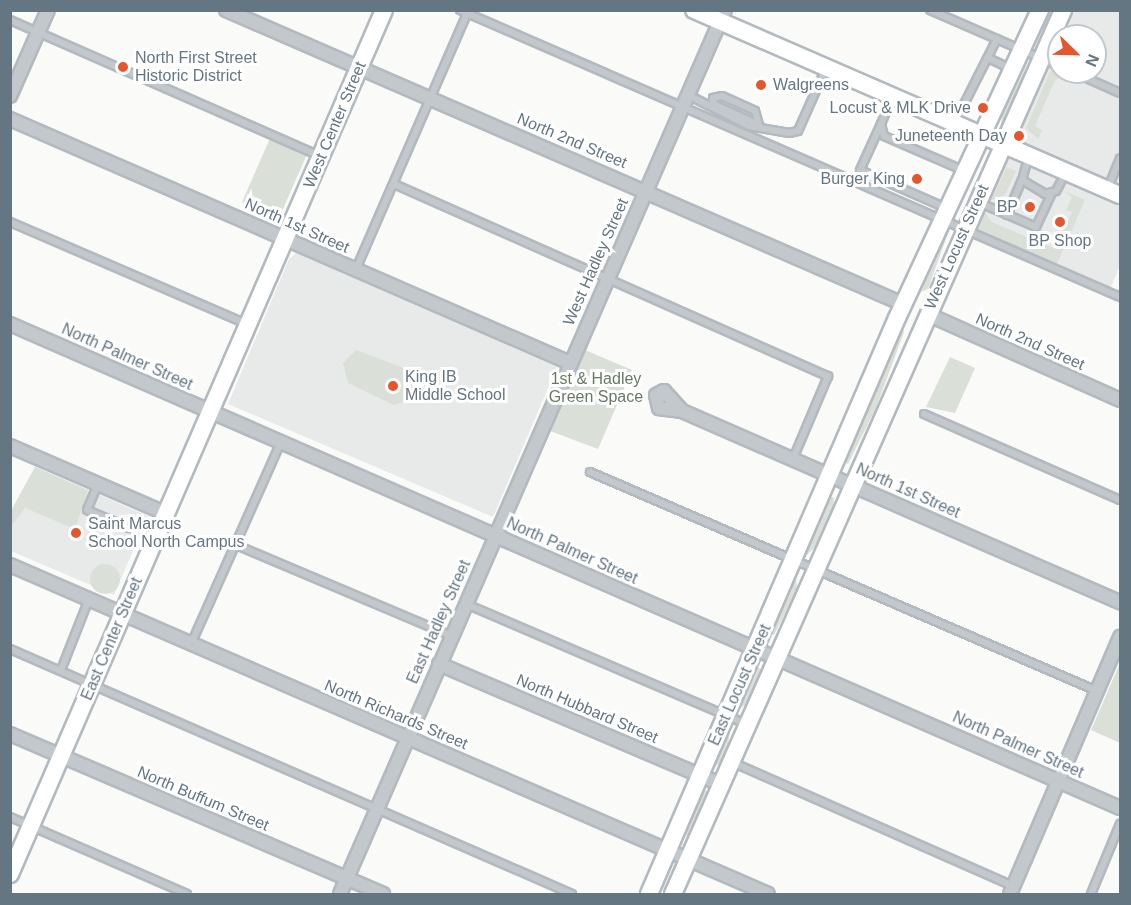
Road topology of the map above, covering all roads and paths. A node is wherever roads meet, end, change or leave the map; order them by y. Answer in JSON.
{"nodes":[{"id":1,"x":48,"y":10,"type":"edge"},
{"id":2,"x":226,"y":10,"type":"edge"},
{"id":3,"x":384,"y":10,"type":"edge"},
{"id":4,"x":460,"y":10,"type":"edge"},
{"id":5,"x":694,"y":10,"type":"edge"},
{"id":6,"x":930,"y":10,"type":"edge"},
{"id":7,"x":1041,"y":10,"type":"edge"},
{"id":8,"x":1064,"y":10,"type":"edge"},
{"id":9,"x":467,"y":14,"type":"junction"},
{"id":10,"x":723,"y":16,"type":"edge"},
{"id":11,"x":10,"y":20,"type":"edge"},
{"id":12,"x":1058,"y":24,"type":"edge"},
{"id":13,"x":1047,"y":27,"type":"edge"},
{"id":14,"x":39,"y":32,"type":"junction"},
{"id":15,"x":997,"y":39,"type":"junction"},
{"id":16,"x":1047,"y":47,"type":"edge"},
{"id":17,"x":1023,"y":50,"type":"junction"},
{"id":18,"x":988,"y":58,"type":"junction"},
{"id":19,"x":1042,"y":58,"type":"junction"},
{"id":20,"x":1047,"y":60,"type":"edge"},
{"id":21,"x":360,"y":67,"type":"junction"},
{"id":22,"x":826,"y":68,"type":"junction"},
{"id":23,"x":1013,"y":69,"type":"junction"},
{"id":24,"x":1100,"y":84,"type":"edge"},
{"id":25,"x":1120,"y":93,"type":"edge"},
{"id":26,"x":10,"y":96,"type":"edge"},
{"id":27,"x":892,"y":97,"type":"junction"},
{"id":28,"x":431,"y":98,"type":"junction"},
{"id":29,"x":685,"y":100,"type":"junction"},
{"id":30,"x":704,"y":101,"type":"junction"},
{"id":31,"x":712,"y":101,"type":"junction"},
{"id":32,"x":10,"y":119,"type":"edge"},
{"id":33,"x":954,"y":123,"type":"junction"},
{"id":34,"x":881,"y":124,"type":"junction"},
{"id":35,"x":759,"y":125,"type":"junction"},
{"id":36,"x":983,"y":135,"type":"junction"},
{"id":37,"x":1004,"y":143,"type":"junction"},
{"id":38,"x":1030,"y":155,"type":"junction"},
{"id":39,"x":321,"y":156,"type":"junction"},
{"id":40,"x":1120,"y":158,"type":"edge"},
{"id":41,"x":1067,"y":171,"type":"junction"},
{"id":42,"x":966,"y":172,"type":"junction"},
{"id":43,"x":1022,"y":180,"type":"junction"},
{"id":44,"x":394,"y":184,"type":"junction"},
{"id":45,"x":645,"y":191,"type":"junction"},
{"id":46,"x":1114,"y":192,"type":"edge"},
{"id":47,"x":1051,"y":195,"type":"junction"},
{"id":48,"x":977,"y":202,"type":"junction"},
{"id":49,"x":946,"y":215,"type":"junction"},
{"id":50,"x":1007,"y":215,"type":"junction"},
{"id":51,"x":10,"y":222,"type":"edge"},
{"id":52,"x":964,"y":230,"type":"junction"},
{"id":53,"x":286,"y":239,"type":"junction"},
{"id":54,"x":355,"y":270,"type":"junction"},
{"id":55,"x":607,"y":278,"type":"junction"},
{"id":56,"x":1120,"y":297,"type":"edge"},
{"id":57,"x":903,"y":304,"type":"junction"},
{"id":58,"x":927,"y":314,"type":"junction"},
{"id":59,"x":10,"y":324,"type":"edge"},
{"id":60,"x":249,"y":325,"type":"junction"},
{"id":61,"x":570,"y":363,"type":"junction"},
{"id":62,"x":1120,"y":400,"type":"edge"},
{"id":63,"x":211,"y":411,"type":"junction"},
{"id":64,"x":682,"y":411,"type":"dead end"},
{"id":65,"x":924,"y":414,"type":"dead end"},
{"id":66,"x":879,"y":422,"type":"junction"},
{"id":67,"x":281,"y":442,"type":"junction"},
{"id":68,"x":10,"y":446,"type":"edge"},
{"id":69,"x":793,"y":459,"type":"junction"},
{"id":70,"x":590,"y":472,"type":"dead end"},
{"id":71,"x":832,"y":476,"type":"junction"},
{"id":72,"x":98,"y":484,"type":"junction"},
{"id":73,"x":852,"y":485,"type":"junction"},
{"id":74,"x":1120,"y":500,"type":"edge"},
{"id":75,"x":167,"y":514,"type":"junction"},
{"id":76,"x":129,"y":528,"type":"dead end"},
{"id":77,"x":495,"y":536,"type":"junction"},
{"id":78,"x":236,"y":545,"type":"junction"},
{"id":79,"x":795,"y":559,"type":"junction"},
{"id":80,"x":10,"y":565,"type":"edge"},
{"id":81,"x":815,"y":570,"type":"junction"},
{"id":82,"x":89,"y":599,"type":"junction"},
{"id":83,"x":1120,"y":602,"type":"edge"},
{"id":84,"x":465,"y":603,"type":"junction"},
{"id":85,"x":123,"y":614,"type":"junction"},
{"id":86,"x":451,"y":636,"type":"junction"},
{"id":87,"x":1120,"y":637,"type":"edge"},
{"id":88,"x":191,"y":644,"type":"junction"},
{"id":89,"x":10,"y":649,"type":"edge"},
{"id":90,"x":755,"y":649,"type":"junction"},
{"id":91,"x":776,"y":658,"type":"junction"},
{"id":92,"x":439,"y":664,"type":"junction"},
{"id":93,"x":61,"y":670,"type":"junction"},
{"id":94,"x":93,"y":684,"type":"junction"},
{"id":95,"x":1097,"y":691,"type":"junction"},
{"id":96,"x":726,"y":716,"type":"junction"},
{"id":97,"x":747,"y":725,"type":"junction"},
{"id":98,"x":10,"y":734,"type":"edge"},
{"id":99,"x":407,"y":737,"type":"junction"},
{"id":100,"x":62,"y":756,"type":"junction"},
{"id":101,"x":731,"y":762,"type":"junction"},
{"id":102,"x":701,"y":774,"type":"junction"},
{"id":103,"x":1058,"y":781,"type":"junction"},
{"id":104,"x":721,"y":784,"type":"junction"},
{"id":105,"x":376,"y":808,"type":"junction"},
{"id":106,"x":1120,"y":808,"type":"edge"},
{"id":107,"x":10,"y":817,"type":"edge"},
{"id":108,"x":1120,"y":824,"type":"edge"},
{"id":109,"x":31,"y":826,"type":"junction"},
{"id":110,"x":668,"y":852,"type":"junction"},
{"id":111,"x":688,"y":861,"type":"junction"},
{"id":112,"x":10,"y":874,"type":"edge"},
{"id":113,"x":347,"y":879,"type":"junction"},
{"id":114,"x":744,"y":890,"type":"edge"},
{"id":115,"x":1012,"y":890,"type":"edge"},
{"id":116,"x":187,"y":894,"type":"edge"},
{"id":117,"x":340,"y":894,"type":"edge"},
{"id":118,"x":382,"y":894,"type":"edge"},
{"id":119,"x":572,"y":894,"type":"edge"},
{"id":120,"x":649,"y":894,"type":"edge"},
{"id":121,"x":673,"y":894,"type":"edge"},
{"id":122,"x":768,"y":894,"type":"edge"},
{"id":123,"x":1091,"y":894,"type":"edge"}],
"edges":[{"from":1,"to":14,"type":"street"},
{"from":2,"to":21,"type":"street","name":"North 2nd Street"},
{"from":3,"to":21,"type":"main road","name":"West Center Street"},
{"from":4,"to":9,"type":"lane"},
{"from":5,"to":10,"type":"main road"},
{"from":6,"to":15,"type":"lane"},
{"from":7,"to":13,"type":"lane"},
{"from":7,"to":17,"type":"main road","name":"West Locust Street"},
{"from":8,"to":12,"type":"main road","name":"West Locust Street"},
{"from":9,"to":28,"type":"lane"},
{"from":9,"to":29,"type":"lane"},
{"from":10,"to":22,"type":"main road"},
{"from":10,"to":29,"type":"street","name":"West Hadley Street"},
{"from":11,"to":14,"type":"lane"},
{"from":14,"to":26,"type":"street"},
{"from":14,"to":39,"type":"lane"},
{"from":15,"to":17,"type":"lane"},
{"from":15,"to":18,"type":"lane"},
{"from":16,"to":19,"type":"main road","name":"West Locust Street"},
{"from":17,"to":19,"type":"lane"},
{"from":17,"to":23,"type":"main road","name":"West Locust Street"},
{"from":18,"to":23,"type":"lane"},
{"from":18,"to":33,"type":"lane"},
{"from":19,"to":20,"type":"lane"},
{"from":19,"to":37,"type":"main road","name":"West Locust Street"},
{"from":21,"to":28,"type":"street","name":"North 2nd Street"},
{"from":21,"to":39,"type":"main road","name":"West Center Street"},
{"from":22,"to":27,"type":"main road"},
{"from":22,"to":35,"type":"lane"},
{"from":23,"to":36,"type":"main road","name":"West Locust Street"},
{"from":24,"to":25,"type":"lane"},
{"from":27,"to":33,"type":"main road"},
{"from":27,"to":34,"type":"lane"},
{"from":28,"to":44,"type":"lane"},
{"from":28,"to":45,"type":"street","name":"North 2nd Street"},
{"from":29,"to":30,"type":"lane"},
{"from":29,"to":45,"type":"street","name":"West Hadley Street"},
{"from":29,"to":49,"type":"lane"},
{"from":30,"to":31,"type":"lane"},
{"from":30,"to":35,"type":"lane"},
{"from":31,"to":35,"type":"lane"},
{"from":31,"to":35,"type":"lane"},
{"from":32,"to":53,"type":"street","name":"North 1st Street"},
{"from":33,"to":36,"type":"main road"},
{"from":34,"to":42,"type":"lane"},
{"from":34,"to":49,"type":"lane"},
{"from":36,"to":37,"type":"main road"},
{"from":36,"to":42,"type":"main road","name":"West Locust Street"},
{"from":37,"to":38,"type":"main road"},
{"from":37,"to":48,"type":"main road","name":"West Locust Street"},
{"from":38,"to":41,"type":"main road"},
{"from":38,"to":43,"type":"lane"},
{"from":39,"to":53,"type":"main road","name":"West Center Street"},
{"from":40,"to":46,"type":"lane"},
{"from":41,"to":46,"type":"main road"},
{"from":41,"to":47,"type":"lane"},
{"from":42,"to":49,"type":"main road","name":"West Locust Street"},
{"from":43,"to":47,"type":"lane"},
{"from":43,"to":50,"type":"lane"},
{"from":44,"to":54,"type":"lane"},
{"from":44,"to":55,"type":"lane"},
{"from":45,"to":55,"type":"street","name":"West Hadley Street"},
{"from":45,"to":57,"type":"street","name":"North 2nd Street"},
{"from":47,"to":50,"type":"lane"},
{"from":48,"to":50,"type":"lane"},
{"from":48,"to":52,"type":"main road","name":"West Locust Street"},
{"from":49,"to":52,"type":"lane"},
{"from":49,"to":57,"type":"main road","name":"West Locust Street"},
{"from":49,"to":58,"type":"main road"},
{"from":51,"to":60,"type":"lane"},
{"from":52,"to":56,"type":"lane"},
{"from":52,"to":58,"type":"main road","name":"West Locust Street"},
{"from":53,"to":54,"type":"street","name":"North 1st Street"},
{"from":53,"to":60,"type":"main road","name":"East Center Street"},
{"from":54,"to":61,"type":"street","name":"North 1st Street"},
{"from":55,"to":61,"type":"street","name":"West Hadley Street"},
{"from":55,"to":69,"type":"lane"},
{"from":57,"to":66,"type":"main road"},
{"from":57,"to":71,"type":"main road","name":"West Locust Street"},
{"from":58,"to":62,"type":"street","name":"North 2nd Street"},
{"from":58,"to":66,"type":"main road","name":"West Locust Street"},
{"from":59,"to":63,"type":"street","name":"North Palmer Street"},
{"from":60,"to":63,"type":"main road","name":"East Center Street"},
{"from":61,"to":77,"type":"street","name":"East Hadley Street"},
{"from":63,"to":67,"type":"street","name":"North Palmer Street"},
{"from":63,"to":75,"type":"main road","name":"East Center Street"},
{"from":64,"to":69,"type":"street","name":"North 1st Street"},
{"from":65,"to":74,"type":"lane"},
{"from":66,"to":73,"type":"main road","name":"West Locust Street"},
{"from":67,"to":77,"type":"street","name":"North Palmer Street"},
{"from":67,"to":78,"type":"lane"},
{"from":68,"to":72,"type":"street"},
{"from":69,"to":71,"type":"street","name":"North 1st Street"},
{"from":70,"to":79,"type":"lane"},
{"from":71,"to":73,"type":"street","name":"North 1st Street"},
{"from":71,"to":79,"type":"main road","name":"East Locust Street"},
{"from":72,"to":75,"type":"street"},
{"from":72,"to":76,"type":"lane"},
{"from":73,"to":81,"type":"main road","name":"East Locust Street"},
{"from":73,"to":83,"type":"street","name":"North 1st Street"},
{"from":75,"to":85,"type":"main road","name":"East Center Street"},
{"from":77,"to":84,"type":"street","name":"East Hadley Street"},
{"from":77,"to":90,"type":"street","name":"North Palmer Street"},
{"from":78,"to":86,"type":"lane"},
{"from":78,"to":88,"type":"lane"},
{"from":79,"to":81,"type":"lane"},
{"from":79,"to":90,"type":"main road","name":"East Locust Street"},
{"from":80,"to":82,"type":"street","name":"North Richards Street"},
{"from":81,"to":91,"type":"main road","name":"East Locust Street"},
{"from":81,"to":95,"type":"lane"},
{"from":82,"to":85,"type":"street","name":"North Richards Street"},
{"from":82,"to":93,"type":"lane"},
{"from":84,"to":86,"type":"street","name":"East Hadley Street"},
{"from":84,"to":96,"type":"lane"},
{"from":85,"to":88,"type":"street","name":"North Richards Street"},
{"from":85,"to":94,"type":"main road","name":"East Center Street"},
{"from":86,"to":92,"type":"street","name":"East Hadley Street"},
{"from":87,"to":95,"type":"street"},
{"from":88,"to":99,"type":"street","name":"North Richards Street"},
{"from":89,"to":93,"type":"lane"},
{"from":90,"to":91,"type":"street","name":"North Palmer Street"},
{"from":90,"to":96,"type":"main road","name":"East Locust Street"},
{"from":91,"to":97,"type":"main road","name":"East Locust Street"},
{"from":91,"to":103,"type":"street","name":"North Palmer Street"},
{"from":92,"to":99,"type":"street","name":"East Hadley Street"},
{"from":92,"to":102,"type":"street","name":"North Hubbard Street"},
{"from":93,"to":94,"type":"lane"},
{"from":94,"to":100,"type":"main road","name":"East Center Street"},
{"from":94,"to":105,"type":"lane"},
{"from":95,"to":103,"type":"street"},
{"from":96,"to":97,"type":"lane"},
{"from":96,"to":102,"type":"main road","name":"East Locust Street"},
{"from":97,"to":101,"type":"main road","name":"East Locust Street"},
{"from":98,"to":100,"type":"street","name":"North Buffum Street"},
{"from":99,"to":105,"type":"street","name":"East Hadley Street"},
{"from":99,"to":110,"type":"street","name":"North Richards Street"},
{"from":100,"to":109,"type":"main road","name":"East Center Street"},
{"from":100,"to":113,"type":"street","name":"North Buffum Street"},
{"from":101,"to":104,"type":"main road","name":"East Locust Street"},
{"from":101,"to":115,"type":"lane"},
{"from":102,"to":104,"type":"street","name":"North Hubbard Street"},
{"from":102,"to":110,"type":"main road","name":"East Locust Street"},
{"from":103,"to":106,"type":"street","name":"North Palmer Street"},
{"from":103,"to":115,"type":"street"},
{"from":104,"to":111,"type":"main road","name":"East Locust Street"},
{"from":105,"to":113,"type":"street","name":"East Hadley Street"},
{"from":105,"to":119,"type":"lane"},
{"from":107,"to":109,"type":"lane"},
{"from":108,"to":123,"type":"lane"},
{"from":109,"to":112,"type":"main road","name":"East Center Street"},
{"from":109,"to":116,"type":"lane"},
{"from":110,"to":111,"type":"street","name":"North Richards Street"},
{"from":110,"to":120,"type":"main road","name":"East Locust Street"},
{"from":111,"to":114,"type":"street","name":"North Richards Street"},
{"from":111,"to":121,"type":"main road","name":"East Locust Street"},
{"from":113,"to":117,"type":"street","name":"East Hadley Street"},
{"from":113,"to":118,"type":"street","name":"North Buffum Street"},
{"from":114,"to":122,"type":"street","name":"North Richards Street"}]}
